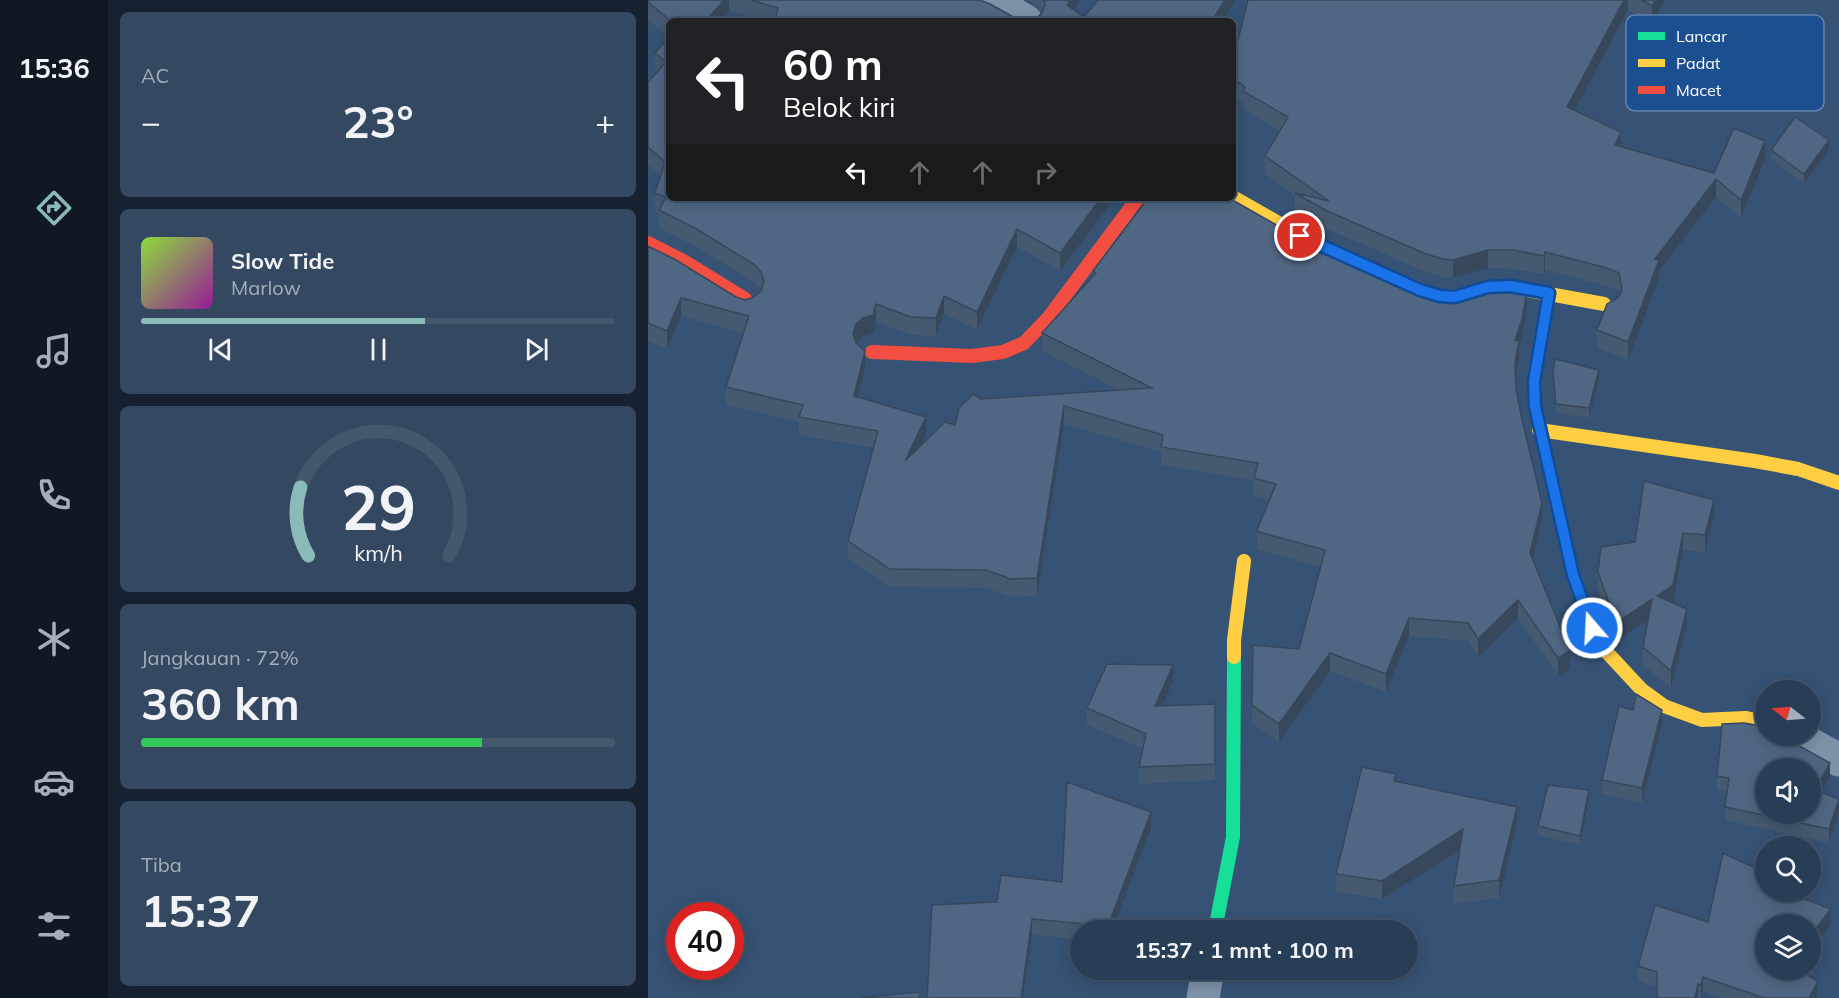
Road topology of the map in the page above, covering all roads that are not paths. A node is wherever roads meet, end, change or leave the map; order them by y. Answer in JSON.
{"nodes":[{"id":1,"x":990,"y":0,"type":"edge"},
{"id":2,"x":1021,"y":18,"type":"edge"},
{"id":3,"x":1236,"y":199,"type":"edge"},
{"id":4,"x":1136,"y":201,"type":"edge"},
{"id":5,"x":648,"y":243,"type":"edge"},
{"id":6,"x":1549,"y":293,"type":"junction"},
{"id":7,"x":746,"y":299,"type":"edge"},
{"id":8,"x":1604,"y":304,"type":"edge"},
{"id":9,"x":872,"y":352,"type":"dead end"},
{"id":10,"x":1539,"y":430,"type":"junction"},
{"id":11,"x":1839,"y":483,"type":"edge"},
{"id":12,"x":1244,"y":561,"type":"dead end"},
{"id":13,"x":1755,"y":720,"type":"edge"},
{"id":14,"x":1814,"y":746,"type":"edge"},
{"id":15,"x":1839,"y":760,"type":"edge"},
{"id":16,"x":1217,"y":920,"type":"edge"},
{"id":17,"x":1206,"y":980,"type":"edge"},
{"id":18,"x":1203,"y":998,"type":"edge"}],
"edges":[{"from":1,"to":2,"type":"street"},
{"from":3,"to":6,"type":"street"},
{"from":4,"to":9,"type":"street"},
{"from":5,"to":7,"type":"street"},
{"from":6,"to":8,"type":"street"},
{"from":6,"to":10,"type":"street"},
{"from":10,"to":11,"type":"street"},
{"from":10,"to":13,"type":"street"},
{"from":12,"to":16,"type":"street"},
{"from":14,"to":15,"type":"street"},
{"from":17,"to":18,"type":"street"}]}
